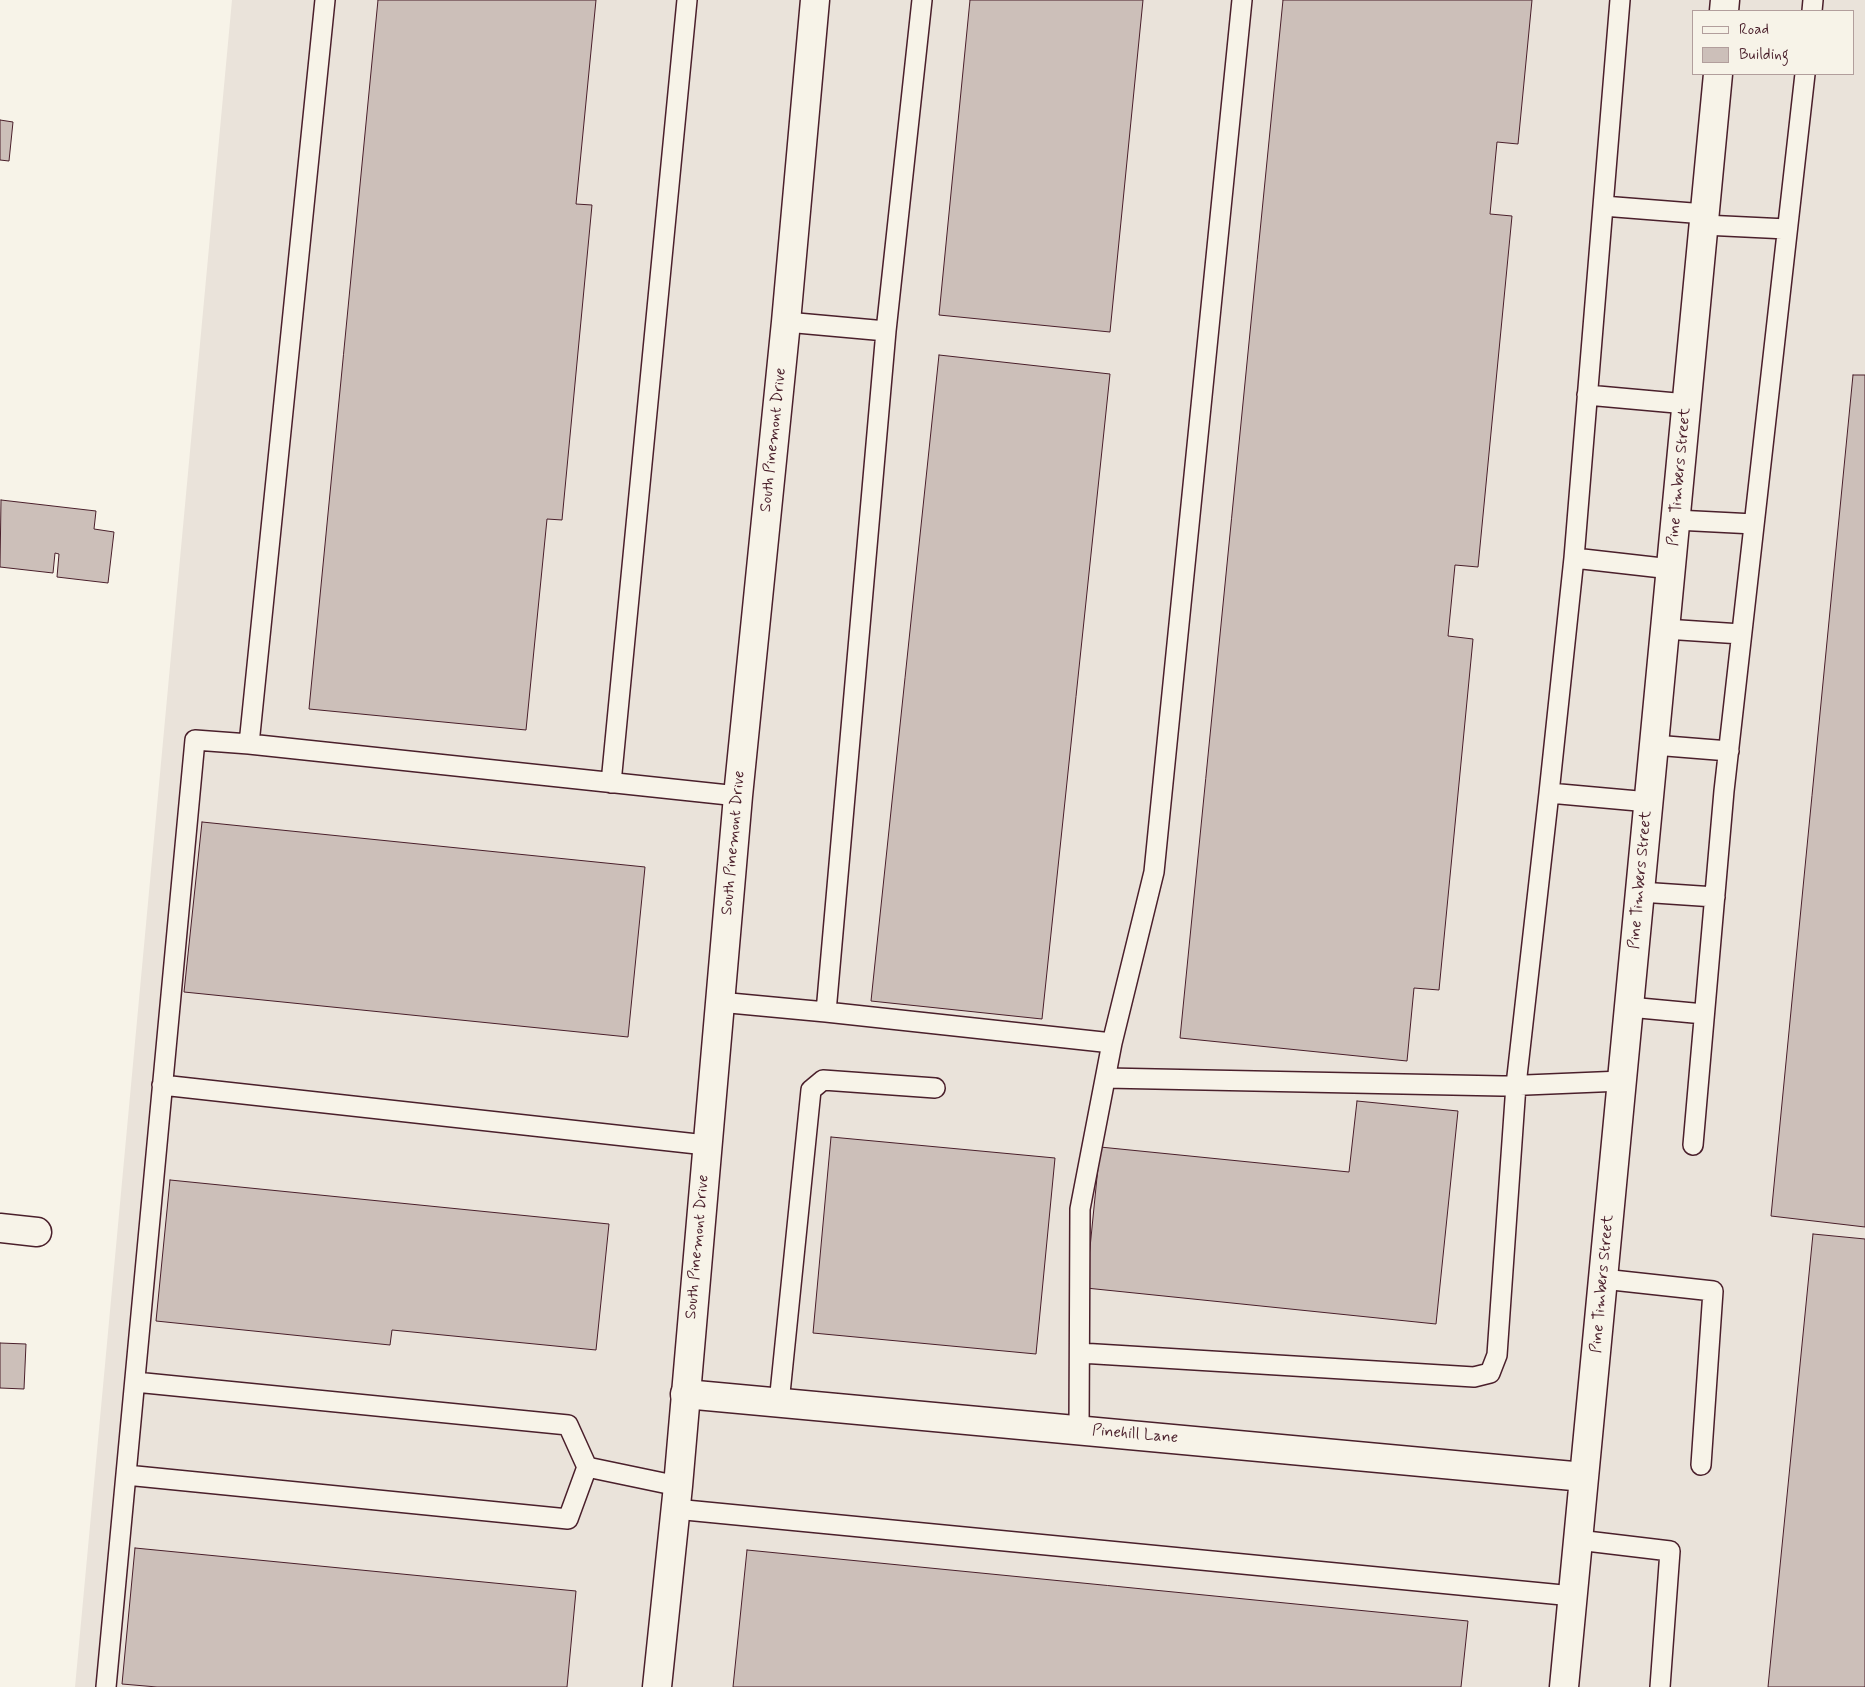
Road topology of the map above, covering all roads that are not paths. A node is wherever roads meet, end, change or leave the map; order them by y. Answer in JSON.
{"nodes":[{"id":1,"x":325,"y":0,"type":"edge"},
{"id":2,"x":687,"y":0,"type":"edge"},
{"id":3,"x":815,"y":0,"type":"edge"},
{"id":4,"x":922,"y":0,"type":"edge"},
{"id":5,"x":1242,"y":0,"type":"edge"},
{"id":6,"x":1620,"y":0,"type":"edge"},
{"id":7,"x":1718,"y":75,"type":"edge"},
{"id":8,"x":1805,"y":75,"type":"edge"},
{"id":9,"x":1603,"y":206,"type":"junction"},
{"id":10,"x":1704,"y":219,"type":"junction"},
{"id":11,"x":1787,"y":229,"type":"junction"},
{"id":12,"x":786,"y":322,"type":"junction"},
{"id":13,"x":886,"y":331,"type":"junction"},
{"id":14,"x":1587,"y":395,"type":"junction"},
{"id":15,"x":1687,"y":404,"type":"junction"},
{"id":16,"x":1676,"y":520,"type":"junction"},
{"id":17,"x":1754,"y":524,"type":"junction"},
{"id":18,"x":1574,"y":558,"type":"junction"},
{"id":19,"x":1671,"y":569,"type":"junction"},
{"id":20,"x":1665,"y":629,"type":"junction"},
{"id":21,"x":1741,"y":634,"type":"junction"},
{"id":22,"x":249,"y":744,"type":"junction"},
{"id":23,"x":1654,"y":744,"type":"junction"},
{"id":24,"x":1729,"y":751,"type":"junction"},
{"id":25,"x":611,"y":783,"type":"junction"},
{"id":26,"x":1549,"y":793,"type":"junction"},
{"id":27,"x":738,"y":796,"type":"junction"},
{"id":28,"x":1648,"y":802,"type":"junction"},
{"id":29,"x":1640,"y":892,"type":"junction"},
{"id":30,"x":1715,"y":897,"type":"junction"},
{"id":31,"x":719,"y":1002,"type":"junction"},
{"id":32,"x":1629,"y":1007,"type":"junction"},
{"id":33,"x":826,"y":1012,"type":"junction"},
{"id":34,"x":1704,"y":1014,"type":"junction"},
{"id":35,"x":1112,"y":1043,"type":"junction"},
{"id":36,"x":1106,"y":1078,"type":"junction"},
{"id":37,"x":1622,"y":1081,"type":"junction"},
{"id":38,"x":162,"y":1085,"type":"junction"},
{"id":39,"x":1516,"y":1085,"type":"junction"},
{"id":40,"x":935,"y":1088,"type":"dead end"},
{"id":41,"x":706,"y":1145,"type":"junction"},
{"id":42,"x":1692,"y":1145,"type":"dead end"},
{"id":43,"x":0,"y":1228,"type":"edge"},
{"id":44,"x":38,"y":1232,"type":"dead end"},
{"id":45,"x":1603,"y":1279,"type":"junction"},
{"id":46,"x":1080,"y":1353,"type":"junction"},
{"id":47,"x":135,"y":1382,"type":"junction"},
{"id":48,"x":685,"y":1394,"type":"junction"},
{"id":49,"x":779,"y":1402,"type":"junction"},
{"id":50,"x":1079,"y":1430,"type":"junction"},
{"id":51,"x":1701,"y":1465,"type":"dead end"},
{"id":52,"x":587,"y":1467,"type":"junction"},
{"id":53,"x":126,"y":1475,"type":"junction"},
{"id":54,"x":1584,"y":1477,"type":"junction"},
{"id":55,"x":676,"y":1498,"type":"junction"},
{"id":56,"x":1578,"y":1540,"type":"junction"},
{"id":57,"x":1573,"y":1596,"type":"junction"},
{"id":58,"x":106,"y":1687,"type":"edge"},
{"id":59,"x":656,"y":1687,"type":"edge"},
{"id":60,"x":1564,"y":1687,"type":"edge"},
{"id":61,"x":1660,"y":1687,"type":"edge"}],
"edges":[{"from":1,"to":22,"type":"lane"},
{"from":2,"to":25,"type":"lane"},
{"from":3,"to":12,"type":"street","name":"South Pinemont Drive"},
{"from":4,"to":13,"type":"lane"},
{"from":5,"to":35,"type":"lane"},
{"from":6,"to":9,"type":"lane"},
{"from":7,"to":10,"type":"street","name":"Pine Timbers Street"},
{"from":8,"to":11,"type":"lane"},
{"from":9,"to":10,"type":"lane"},
{"from":9,"to":14,"type":"lane"},
{"from":10,"to":11,"type":"lane"},
{"from":10,"to":15,"type":"street","name":"Pine Timbers Street"},
{"from":11,"to":17,"type":"lane"},
{"from":12,"to":13,"type":"lane"},
{"from":12,"to":27,"type":"street","name":"South Pinemont Drive"},
{"from":13,"to":33,"type":"lane"},
{"from":14,"to":15,"type":"lane"},
{"from":14,"to":18,"type":"lane"},
{"from":15,"to":16,"type":"street","name":"Pine Timbers Street"},
{"from":16,"to":17,"type":"lane"},
{"from":16,"to":19,"type":"street","name":"Pine Timbers Street"},
{"from":17,"to":21,"type":"lane"},
{"from":18,"to":19,"type":"lane"},
{"from":18,"to":26,"type":"lane"},
{"from":19,"to":20,"type":"street","name":"Pine Timbers Street"},
{"from":20,"to":21,"type":"lane"},
{"from":20,"to":23,"type":"street","name":"Pine Timbers Street"},
{"from":21,"to":24,"type":"lane"},
{"from":22,"to":25,"type":"lane"},
{"from":22,"to":38,"type":"lane"},
{"from":23,"to":24,"type":"lane"},
{"from":23,"to":28,"type":"street","name":"Pine Timbers Street"},
{"from":24,"to":30,"type":"lane"},
{"from":25,"to":27,"type":"lane"},
{"from":26,"to":28,"type":"lane"},
{"from":26,"to":39,"type":"lane"},
{"from":27,"to":31,"type":"street","name":"South Pinemont Drive"},
{"from":28,"to":29,"type":"street","name":"Pine Timbers Street"},
{"from":29,"to":30,"type":"lane"},
{"from":29,"to":32,"type":"street","name":"Pine Timbers Street"},
{"from":30,"to":34,"type":"lane"},
{"from":31,"to":33,"type":"lane"},
{"from":31,"to":41,"type":"street","name":"South Pinemont Drive"},
{"from":32,"to":34,"type":"lane"},
{"from":32,"to":37,"type":"street","name":"Pine Timbers Street"},
{"from":33,"to":35,"type":"lane"},
{"from":34,"to":42,"type":"lane"},
{"from":35,"to":36,"type":"lane"},
{"from":36,"to":39,"type":"lane"},
{"from":36,"to":46,"type":"lane"},
{"from":37,"to":39,"type":"lane"},
{"from":37,"to":45,"type":"street","name":"Pine Timbers Street"},
{"from":38,"to":41,"type":"lane"},
{"from":38,"to":47,"type":"lane"},
{"from":39,"to":46,"type":"lane"},
{"from":40,"to":49,"type":"lane"},
{"from":41,"to":48,"type":"street","name":"South Pinemont Drive"},
{"from":43,"to":44,"type":"street"},
{"from":45,"to":51,"type":"lane"},
{"from":45,"to":54,"type":"street","name":"Pine Timbers Street"},
{"from":46,"to":50,"type":"lane"},
{"from":47,"to":52,"type":"lane"},
{"from":47,"to":53,"type":"lane"},
{"from":48,"to":49,"type":"street","name":"Pinehill Lane"},
{"from":48,"to":55,"type":"street","name":"South Pinemont Drive"},
{"from":49,"to":50,"type":"street","name":"Pinehill Lane"},
{"from":50,"to":54,"type":"street","name":"Pinehill Lane"},
{"from":52,"to":53,"type":"lane"},
{"from":52,"to":55,"type":"lane"},
{"from":53,"to":58,"type":"lane"},
{"from":54,"to":56,"type":"street","name":"Pine Timbers Street"},
{"from":55,"to":57,"type":"lane"},
{"from":55,"to":59,"type":"street","name":"South Pinemont Drive"},
{"from":56,"to":57,"type":"street","name":"Pine Timbers Street"},
{"from":56,"to":61,"type":"lane"},
{"from":57,"to":60,"type":"street","name":"Pine Timbers Street"}]}
